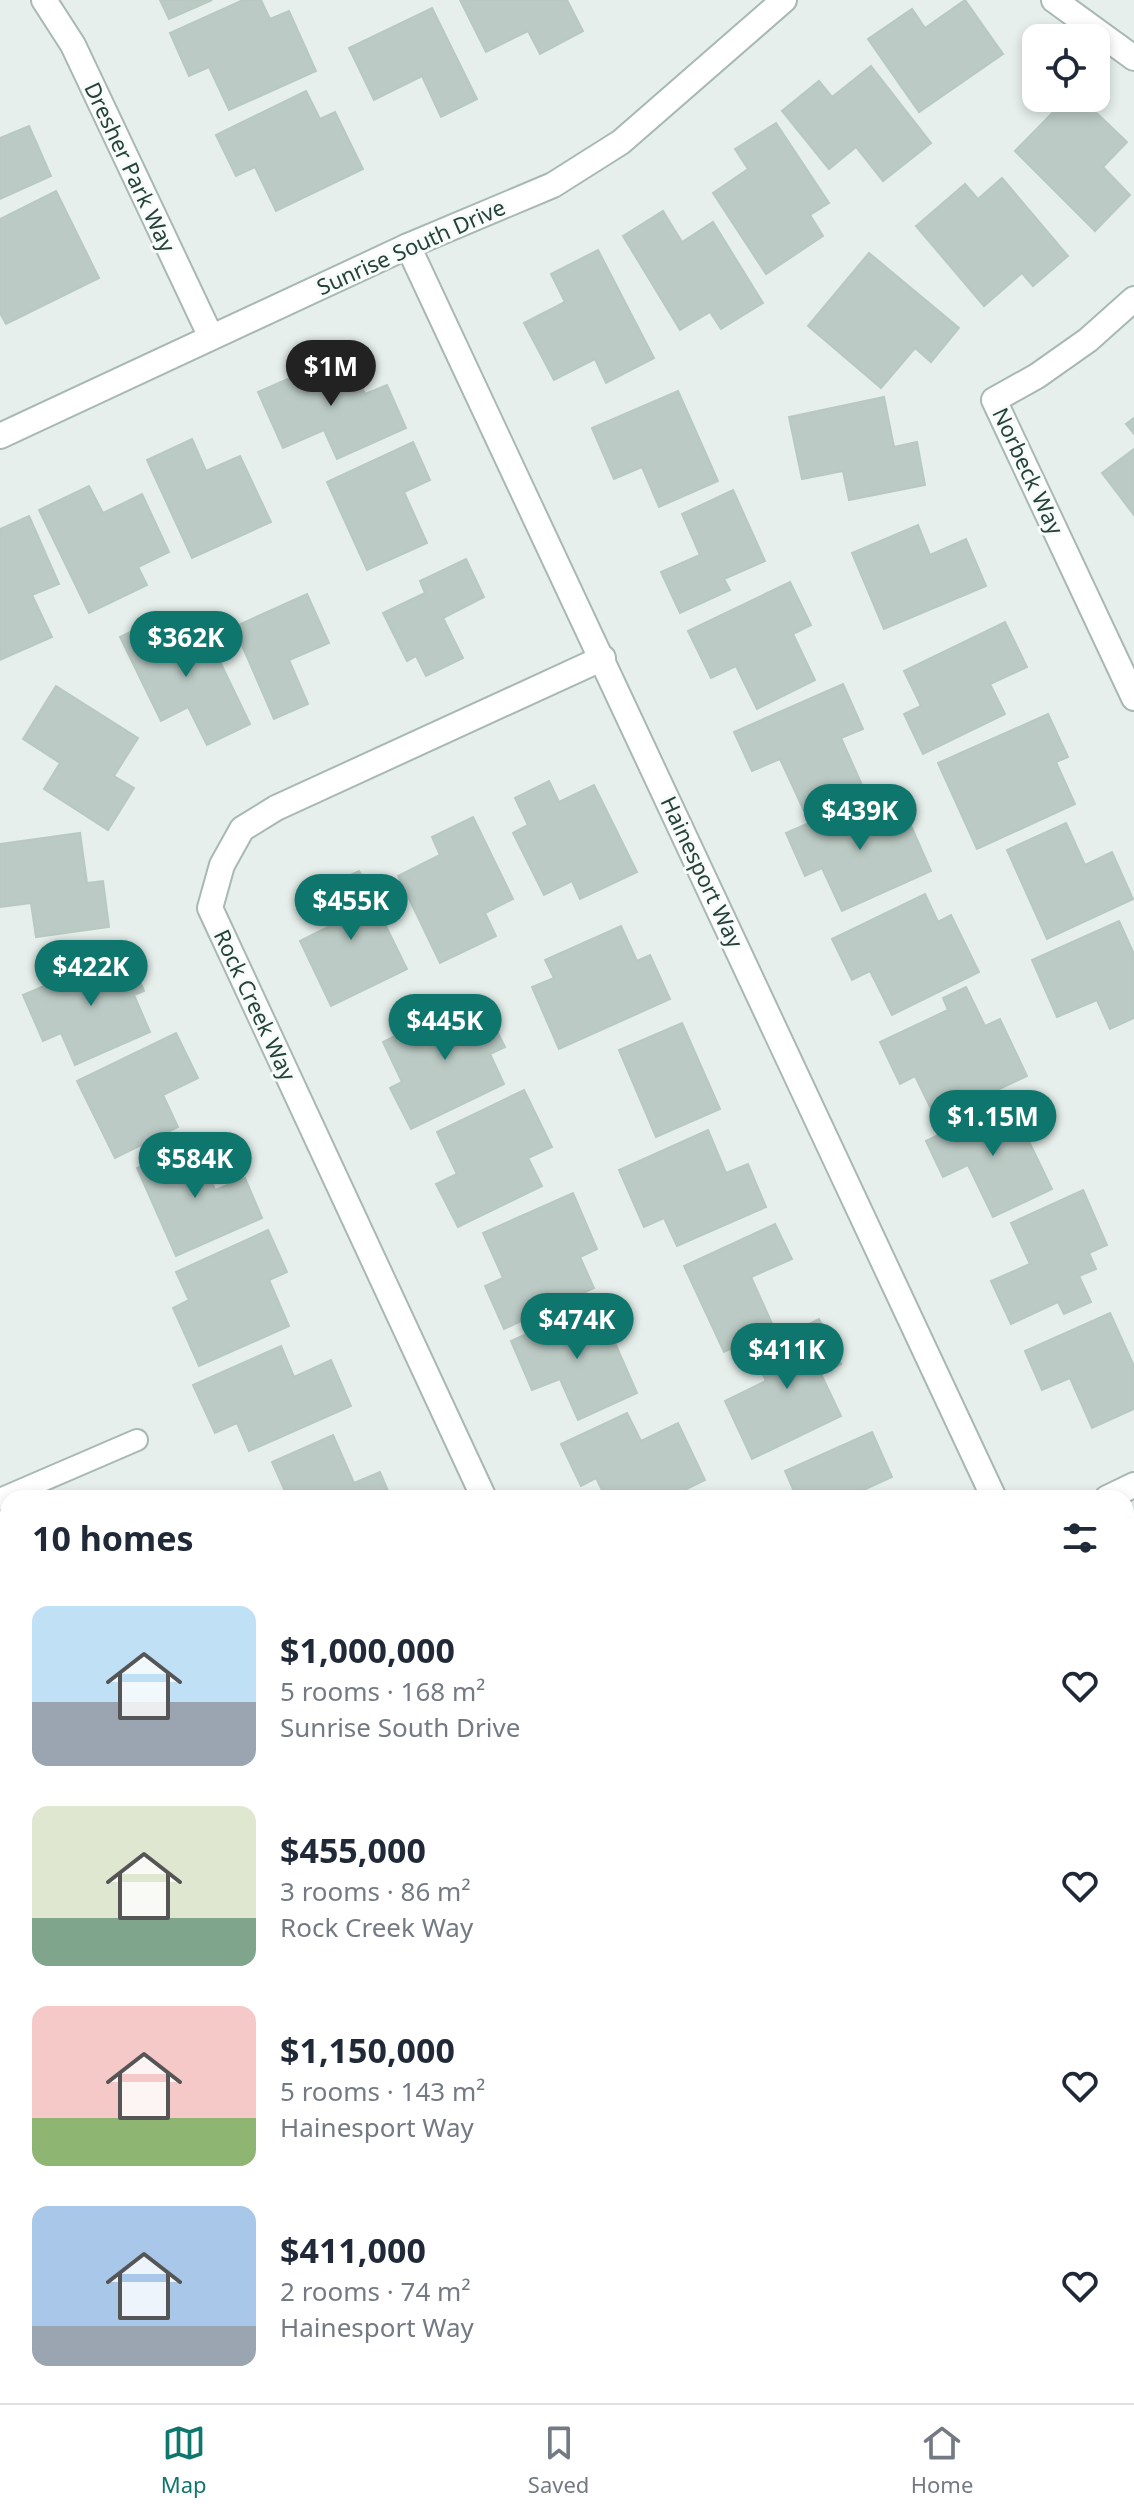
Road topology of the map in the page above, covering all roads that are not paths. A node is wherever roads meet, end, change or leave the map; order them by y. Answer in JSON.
{"nodes":[{"id":1,"x":44,"y":0,"type":"edge"},
{"id":2,"x":784,"y":0,"type":"edge"},
{"id":3,"x":1054,"y":0,"type":"edge"},
{"id":4,"x":1134,"y":58,"type":"edge"},
{"id":5,"x":408,"y":246,"type":"junction"},
{"id":6,"x":1134,"y":299,"type":"edge"},
{"id":7,"x":211,"y":337,"type":"junction"},
{"id":8,"x":0,"y":436,"type":"edge"},
{"id":9,"x":603,"y":658,"type":"junction"},
{"id":10,"x":1134,"y":698,"type":"edge"},
{"id":11,"x":137,"y":1440,"type":"dead end"},
{"id":12,"x":21,"y":1490,"type":"edge"},
{"id":13,"x":480,"y":1490,"type":"edge"},
{"id":14,"x":990,"y":1490,"type":"edge"}],
"edges":[{"from":1,"to":7,"type":"street","name":"Dresher Park Way"},
{"from":2,"to":5,"type":"street","name":"Sunrise South Drive"},
{"from":3,"to":4,"type":"street"},
{"from":5,"to":7,"type":"street","name":"Sunrise South Drive"},
{"from":5,"to":9,"type":"street","name":"Hainesport Way"},
{"from":6,"to":10,"type":"street","name":"Norbeck Way"},
{"from":7,"to":8,"type":"street","name":"Sunrise South Drive"},
{"from":9,"to":13,"type":"street","name":"Rock Creek Way"},
{"from":9,"to":14,"type":"street","name":"Hainesport Way"},
{"from":11,"to":12,"type":"lane"}]}
